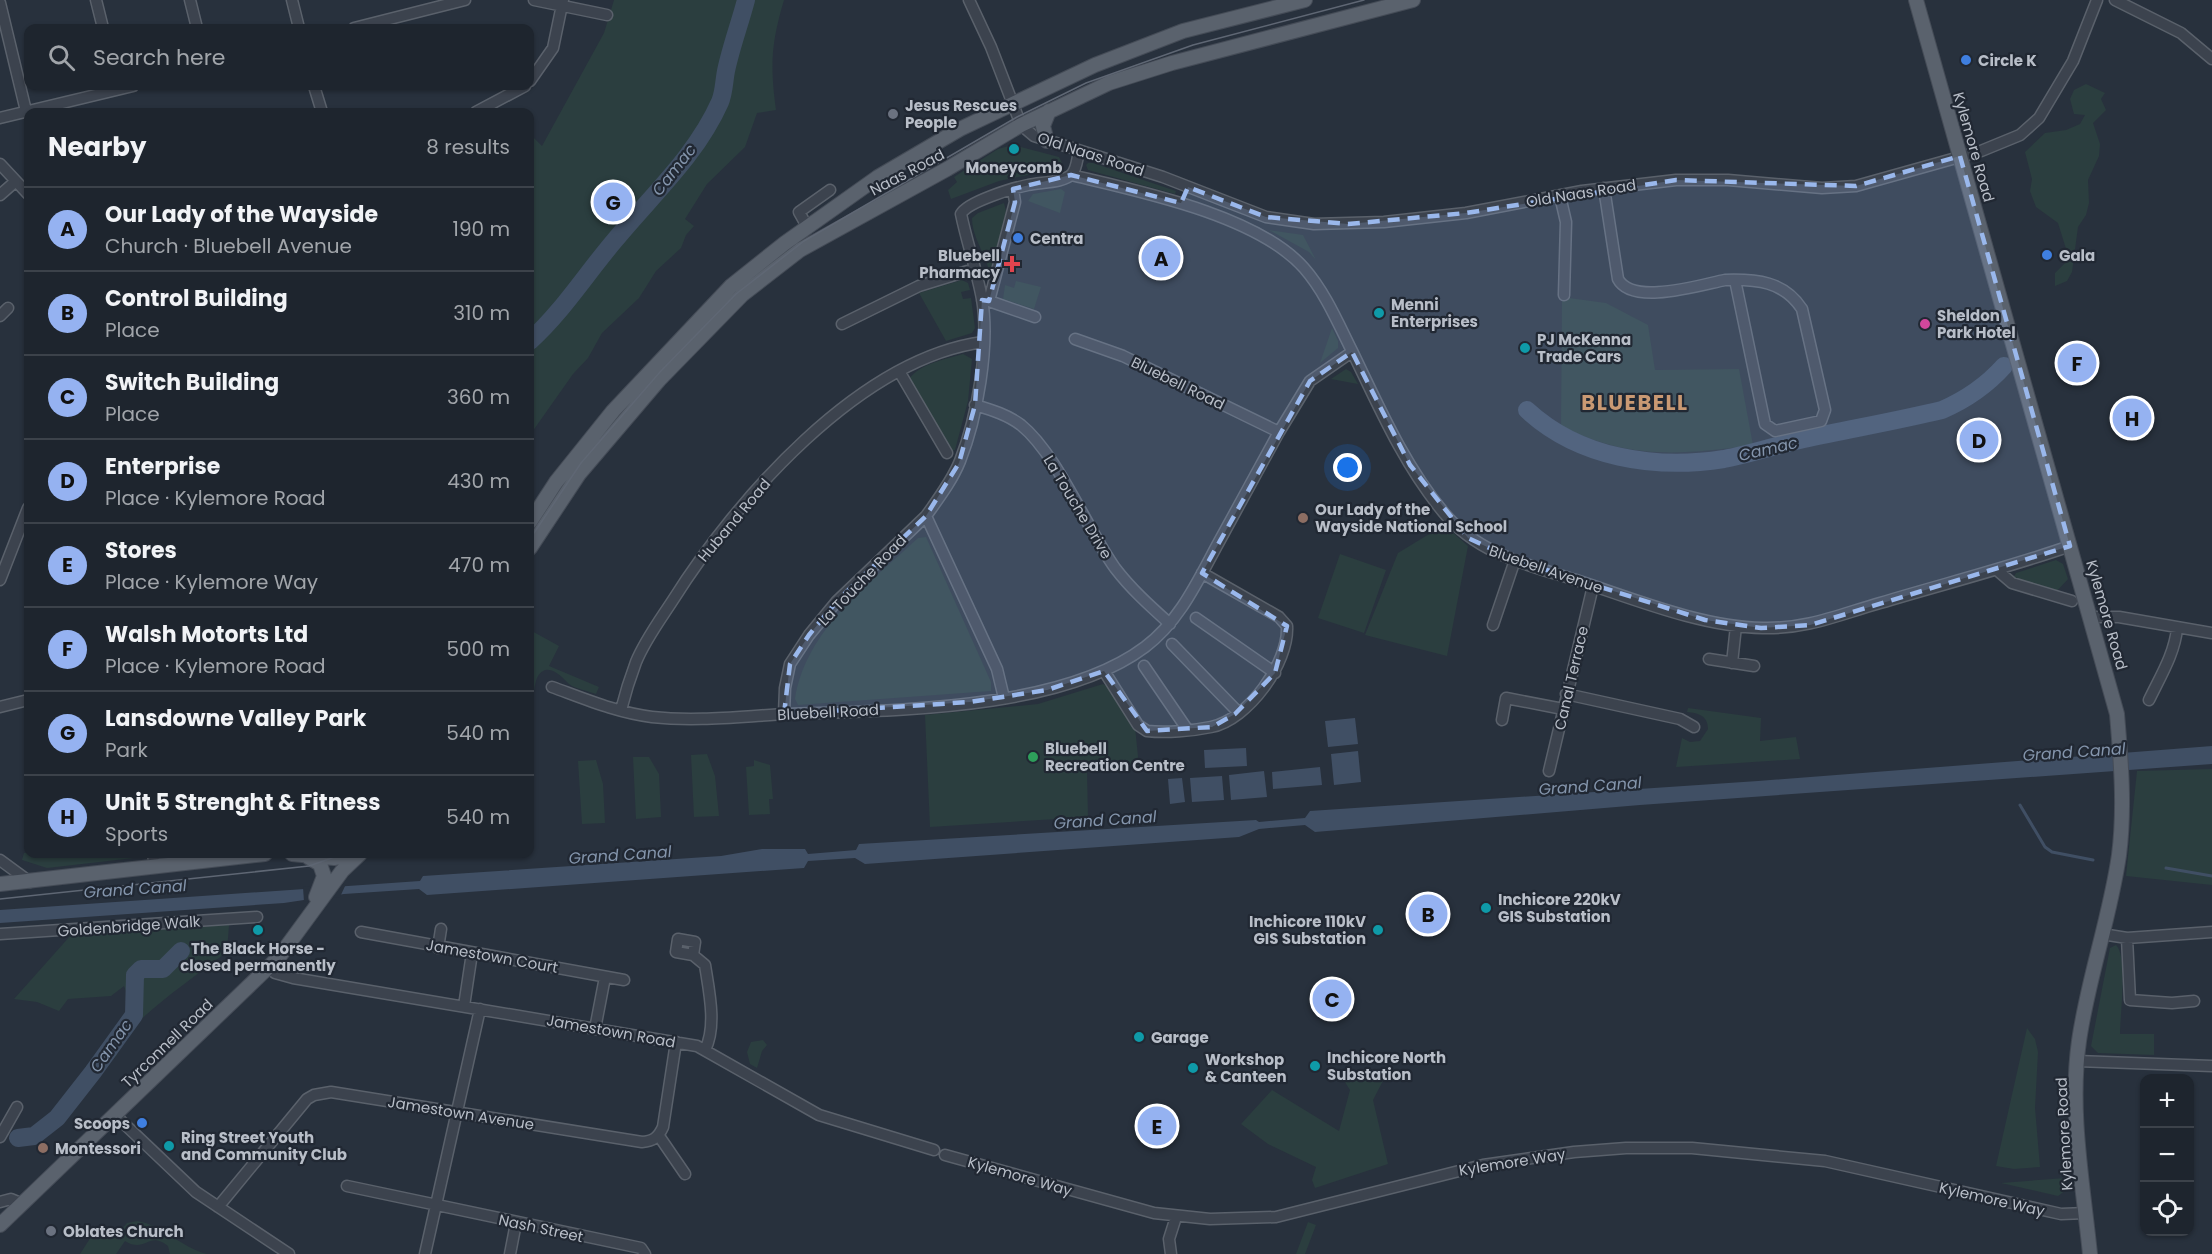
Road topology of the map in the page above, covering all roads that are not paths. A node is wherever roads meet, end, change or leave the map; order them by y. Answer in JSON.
{"nodes":[{"id":1,"x":96,"y":0,"type":"edge"},
{"id":2,"x":190,"y":0,"type":"edge"},
{"id":3,"x":292,"y":0,"type":"edge"},
{"id":4,"x":465,"y":0,"type":"edge"},
{"id":5,"x":534,"y":0,"type":"edge"},
{"id":6,"x":969,"y":0,"type":"edge"},
{"id":7,"x":1305,"y":0,"type":"edge"},
{"id":8,"x":1413,"y":0,"type":"edge"},
{"id":9,"x":1916,"y":0,"type":"edge"},
{"id":10,"x":2097,"y":0,"type":"edge"},
{"id":11,"x":2115,"y":0,"type":"edge"},
{"id":12,"x":563,"y":2,"type":"edge"},
{"id":13,"x":0,"y":3,"type":"edge"},
{"id":14,"x":607,"y":15,"type":"dead end"},
{"id":15,"x":102,"y":24,"type":"edge"},
{"id":16,"x":196,"y":24,"type":"edge"},
{"id":17,"x":298,"y":24,"type":"edge"},
{"id":18,"x":370,"y":24,"type":"edge"},
{"id":19,"x":2212,"y":59,"type":"edge"},
{"id":20,"x":534,"y":75,"type":"edge"},
{"id":21,"x":106,"y":90,"type":"edge"},
{"id":22,"x":315,"y":90,"type":"edge"},
{"id":23,"x":517,"y":90,"type":"edge"},
{"id":24,"x":1011,"y":102,"type":"junction"},
{"id":25,"x":25,"y":108,"type":"edge"},
{"id":26,"x":38,"y":108,"type":"edge"},
{"id":27,"x":321,"y":108,"type":"edge"},
{"id":28,"x":484,"y":108,"type":"edge"},
{"id":29,"x":1049,"y":111,"type":"junction"},
{"id":30,"x":24,"y":112,"type":"edge"},
{"id":31,"x":0,"y":118,"type":"edge"},
{"id":32,"x":1021,"y":125,"type":"junction"},
{"id":33,"x":1047,"y":141,"type":"junction"},
{"id":34,"x":1079,"y":152,"type":"junction"},
{"id":35,"x":1960,"y":156,"type":"junction"},
{"id":36,"x":0,"y":164,"type":"edge"},
{"id":37,"x":1071,"y":175,"type":"junction"},
{"id":38,"x":16,"y":181,"type":"junction"},
{"id":39,"x":1188,"y":187,"type":"junction"},
{"id":40,"x":1604,"y":188,"type":"junction"},
{"id":41,"x":1013,"y":189,"type":"junction"},
{"id":42,"x":24,"y":190,"type":"edge"},
{"id":43,"x":830,"y":190,"type":"dead end"},
{"id":44,"x":0,"y":195,"type":"edge"},
{"id":45,"x":1560,"y":196,"type":"junction"},
{"id":46,"x":1181,"y":203,"type":"junction"},
{"id":47,"x":964,"y":209,"type":"joint"},
{"id":48,"x":808,"y":228,"type":"junction"},
{"id":49,"x":974,"y":269,"type":"junction"},
{"id":50,"x":1735,"y":280,"type":"junction"},
{"id":51,"x":1564,"y":295,"type":"dead end"},
{"id":52,"x":985,"y":301,"type":"junction"},
{"id":53,"x":1035,"y":317,"type":"dead end"},
{"id":54,"x":842,"y":324,"type":"dead end"},
{"id":55,"x":1075,"y":339,"type":"dead end"},
{"id":56,"x":983,"y":342,"type":"junction"},
{"id":57,"x":1352,"y":352,"type":"junction"},
{"id":58,"x":899,"y":371,"type":"junction"},
{"id":59,"x":975,"y":405,"type":"junction"},
{"id":60,"x":1279,"y":432,"type":"junction"},
{"id":61,"x":947,"y":453,"type":"dead end"},
{"id":62,"x":534,"y":516,"type":"edge"},
{"id":63,"x":926,"y":516,"type":"junction"},
{"id":64,"x":24,"y":518,"type":"edge"},
{"id":65,"x":534,"y":542,"type":"edge"},
{"id":66,"x":0,"y":543,"type":"edge"},
{"id":67,"x":2070,"y":546,"type":"junction"},
{"id":68,"x":12,"y":547,"type":"junction"},
{"id":69,"x":1515,"y":560,"type":"junction"},
{"id":70,"x":1998,"y":570,"type":"junction"},
{"id":71,"x":1202,"y":573,"type":"junction"},
{"id":72,"x":0,"y":580,"type":"edge"},
{"id":73,"x":1593,"y":586,"type":"junction"},
{"id":74,"x":2072,"y":601,"type":"dead end"},
{"id":75,"x":2091,"y":617,"type":"junction"},
{"id":76,"x":1196,"y":618,"type":"dead end"},
{"id":77,"x":1170,"y":624,"type":"junction"},
{"id":78,"x":1493,"y":625,"type":"dead end"},
{"id":79,"x":1737,"y":626,"type":"junction"},
{"id":80,"x":2177,"y":628,"type":"junction"},
{"id":81,"x":2212,"y":633,"type":"edge"},
{"id":82,"x":1172,"y":644,"type":"dead end"},
{"id":83,"x":1709,"y":659,"type":"dead end"},
{"id":84,"x":1732,"y":663,"type":"junction"},
{"id":85,"x":1144,"y":666,"type":"dead end"},
{"id":86,"x":1754,"y":666,"type":"dead end"},
{"id":87,"x":1104,"y":671,"type":"junction"},
{"id":88,"x":1275,"y":673,"type":"junction"},
{"id":89,"x":552,"y":687,"type":"dead end"},
{"id":90,"x":1566,"y":694,"type":"junction"},
{"id":91,"x":1004,"y":698,"type":"junction"},
{"id":92,"x":2149,"y":700,"type":"dead end"},
{"id":93,"x":24,"y":701,"type":"edge"},
{"id":94,"x":0,"y":707,"type":"edge"},
{"id":95,"x":1563,"y":709,"type":"junction"},
{"id":96,"x":621,"y":710,"type":"junction"},
{"id":97,"x":1238,"y":712,"type":"junction"},
{"id":98,"x":784,"y":714,"type":"junction"},
{"id":99,"x":1502,"y":720,"type":"dead end"},
{"id":100,"x":1694,"y":727,"type":"dead end"},
{"id":101,"x":1187,"y":729,"type":"junction"},
{"id":102,"x":1549,"y":771,"type":"dead end"},
{"id":103,"x":191,"y":858,"type":"edge"},
{"id":104,"x":311,"y":858,"type":"edge"},
{"id":105,"x":328,"y":858,"type":"edge"},
{"id":106,"x":347,"y":859,"type":"edge"},
{"id":107,"x":0,"y":860,"type":"edge"},
{"id":108,"x":154,"y":860,"type":"edge"},
{"id":109,"x":30,"y":882,"type":"junction"},
{"id":110,"x":0,"y":885,"type":"edge"},
{"id":111,"x":328,"y":885,"type":"junction"},
{"id":112,"x":257,"y":917,"type":"dead end"},
{"id":113,"x":441,"y":929,"type":"dead end"},
{"id":114,"x":361,"y":932,"type":"dead end"},
{"id":115,"x":2212,"y":932,"type":"edge"},
{"id":116,"x":0,"y":934,"type":"edge"},
{"id":117,"x":2102,"y":934,"type":"junction"},
{"id":118,"x":2127,"y":938,"type":"junction"},
{"id":119,"x":438,"y":948,"type":"junction"},
{"id":120,"x":472,"y":953,"type":"junction"},
{"id":121,"x":693,"y":955,"type":"dead end"},
{"id":122,"x":269,"y":968,"type":"junction"},
{"id":123,"x":604,"y":976,"type":"junction"},
{"id":124,"x":624,"y":980,"type":"dead end"},
{"id":125,"x":2194,"y":1001,"type":"dead end"},
{"id":126,"x":464,"y":1006,"type":"junction"},
{"id":127,"x":480,"y":1009,"type":"junction"},
{"id":128,"x":595,"y":1029,"type":"junction"},
{"id":129,"x":676,"y":1042,"type":"junction"},
{"id":130,"x":705,"y":1050,"type":"junction"},
{"id":131,"x":2077,"y":1061,"type":"junction"},
{"id":132,"x":2212,"y":1066,"type":"edge"},
{"id":133,"x":17,"y":1107,"type":"dead end"},
{"id":134,"x":458,"y":1113,"type":"junction"},
{"id":135,"x":116,"y":1116,"type":"junction"},
{"id":136,"x":659,"y":1136,"type":"junction"},
{"id":137,"x":0,"y":1137,"type":"edge"},
{"id":138,"x":934,"y":1150,"type":"dead end"},
{"id":139,"x":945,"y":1155,"type":"dead end"},
{"id":140,"x":685,"y":1174,"type":"dead end"},
{"id":141,"x":346,"y":1186,"type":"dead end"},
{"id":142,"x":0,"y":1202,"type":"edge"},
{"id":143,"x":23,"y":1204,"type":"junction"},
{"id":144,"x":435,"y":1205,"type":"junction"},
{"id":145,"x":218,"y":1207,"type":"junction"},
{"id":146,"x":2086,"y":1213,"type":"junction"},
{"id":147,"x":1176,"y":1216,"type":"junction"},
{"id":148,"x":516,"y":1223,"type":"junction"},
{"id":149,"x":1,"y":1224,"type":"edge"},
{"id":150,"x":645,"y":1253,"type":"edge"},
{"id":151,"x":289,"y":1254,"type":"edge"},
{"id":152,"x":425,"y":1254,"type":"edge"},
{"id":153,"x":510,"y":1254,"type":"edge"},
{"id":154,"x":1171,"y":1254,"type":"edge"},
{"id":155,"x":2090,"y":1254,"type":"edge"}],
"edges":[{"from":1,"to":15,"type":"street"},
{"from":2,"to":16,"type":"street"},
{"from":3,"to":17,"type":"street"},
{"from":4,"to":18,"type":"street"},
{"from":5,"to":12,"type":"street"},
{"from":6,"to":24,"type":"street","name":"Old Naas Road"},
{"from":7,"to":24,"type":"main road","name":"Naas Road"},
{"from":8,"to":29,"type":"main road","name":"Naas Road"},
{"from":9,"to":35,"type":"main road","name":"Kylemore Road"},
{"from":10,"to":35,"type":"street","name":"Old Naas Road"},
{"from":11,"to":19,"type":"street"},
{"from":12,"to":14,"type":"street"},
{"from":12,"to":20,"type":"street"},
{"from":13,"to":25,"type":"street"},
{"from":21,"to":26,"type":"street"},
{"from":22,"to":27,"type":"street"},
{"from":23,"to":28,"type":"street"},
{"from":24,"to":32,"type":"street","name":"Old Naas Road"},
{"from":24,"to":48,"type":"main road","name":"Naas Road"},
{"from":29,"to":32,"type":"main road","name":"Naas Road"},
{"from":29,"to":33,"type":"main road"},
{"from":30,"to":31,"type":"street"},
{"from":32,"to":33,"type":"street","name":"Old Naas Road"},
{"from":32,"to":65,"type":"main road","name":"Naas Road"},
{"from":33,"to":34,"type":"street","name":"Old Naas Road"},
{"from":34,"to":37,"type":"street"},
{"from":34,"to":39,"type":"street","name":"Old Naas Road"},
{"from":35,"to":40,"type":"street","name":"Old Naas Road"},
{"from":35,"to":67,"type":"main road","name":"Kylemore Road"},
{"from":36,"to":38,"type":"street"},
{"from":37,"to":41,"type":"street","name":"Bluebell Avenue"},
{"from":37,"to":46,"type":"street","name":"Bluebell Avenue"},
{"from":38,"to":42,"type":"street"},
{"from":38,"to":44,"type":"street"},
{"from":39,"to":45,"type":"street","name":"Old Naas Road"},
{"from":39,"to":46,"type":"street"},
{"from":40,"to":45,"type":"street","name":"Old Naas Road"},
{"from":40,"to":50,"type":"street"},
{"from":41,"to":47,"type":"street","name":"Bluebell Avenue"},
{"from":41,"to":52,"type":"street","name":"La Touche Road"},
{"from":43,"to":48,"type":"street"},
{"from":45,"to":51,"type":"street"},
{"from":46,"to":57,"type":"street","name":"Bluebell Avenue"},
{"from":47,"to":49,"type":"street","name":"La Touche Road"},
{"from":48,"to":62,"type":"main road","name":"Naas Road"},
{"from":49,"to":52,"type":"street","name":"La Touche Road"},
{"from":49,"to":54,"type":"street"},
{"from":50,"to":50,"type":"street"},
{"from":52,"to":53,"type":"street"},
{"from":52,"to":56,"type":"street","name":"La Touche Road"},
{"from":55,"to":60,"type":"street","name":"Bluebell Road"},
{"from":56,"to":58,"type":"street","name":"Huband Road"},
{"from":56,"to":59,"type":"street","name":"La Touche Road"},
{"from":57,"to":60,"type":"street","name":"Bluebell Road"},
{"from":57,"to":69,"type":"street","name":"Bluebell Avenue"},
{"from":58,"to":61,"type":"street"},
{"from":58,"to":96,"type":"street","name":"Huband Road"},
{"from":59,"to":63,"type":"street","name":"La Touche Road"},
{"from":59,"to":77,"type":"street","name":"La Touche Drive"},
{"from":60,"to":71,"type":"street","name":"Bluebell Road"},
{"from":63,"to":91,"type":"street"},
{"from":63,"to":98,"type":"street","name":"La Touche Road"},
{"from":64,"to":68,"type":"street"},
{"from":66,"to":68,"type":"street"},
{"from":67,"to":70,"type":"street","name":"Bluebell Avenue"},
{"from":67,"to":75,"type":"main road","name":"Kylemore Road"},
{"from":68,"to":72,"type":"street"},
{"from":69,"to":73,"type":"street","name":"Bluebell Avenue"},
{"from":69,"to":78,"type":"street"},
{"from":70,"to":74,"type":"street"},
{"from":70,"to":79,"type":"street","name":"Bluebell Avenue"},
{"from":71,"to":77,"type":"street","name":"Bluebell Road"},
{"from":71,"to":88,"type":"street"},
{"from":73,"to":79,"type":"street","name":"Bluebell Avenue"},
{"from":73,"to":90,"type":"street","name":"Canal Terrace"},
{"from":75,"to":80,"type":"street"},
{"from":75,"to":117,"type":"main road","name":"Kylemore Road"},
{"from":76,"to":88,"type":"street"},
{"from":77,"to":87,"type":"street","name":"Bluebell Road"},
{"from":79,"to":84,"type":"street"},
{"from":80,"to":81,"type":"street"},
{"from":80,"to":92,"type":"street"},
{"from":82,"to":97,"type":"street"},
{"from":83,"to":84,"type":"street"},
{"from":84,"to":86,"type":"street"},
{"from":85,"to":101,"type":"street"},
{"from":87,"to":91,"type":"street","name":"Bluebell Road"},
{"from":87,"to":101,"type":"street"},
{"from":88,"to":97,"type":"street"},
{"from":89,"to":96,"type":"street","name":"Bluebell Road"},
{"from":90,"to":95,"type":"street","name":"Canal Terrace"},
{"from":90,"to":100,"type":"street"},
{"from":91,"to":98,"type":"street","name":"Bluebell Road"},
{"from":93,"to":94,"type":"street"},
{"from":95,"to":99,"type":"street"},
{"from":95,"to":102,"type":"street","name":"Canal Terrace"},
{"from":96,"to":98,"type":"street","name":"Bluebell Road"},
{"from":97,"to":101,"type":"street"},
{"from":103,"to":108,"type":"main road"},
{"from":104,"to":111,"type":"main road"},
{"from":105,"to":106,"type":"main road"},
{"from":106,"to":111,"type":"main road","name":"Tyrconnell Road"},
{"from":107,"to":109,"type":"street"},
{"from":108,"to":109,"type":"main road"},
{"from":109,"to":110,"type":"main road"},
{"from":111,"to":122,"type":"main road","name":"Tyrconnell Road"},
{"from":112,"to":116,"type":"street","name":"Goldenbridge Walk"},
{"from":113,"to":119,"type":"street"},
{"from":114,"to":119,"type":"street","name":"Jamestown Court"},
{"from":115,"to":118,"type":"street"},
{"from":117,"to":118,"type":"street"},
{"from":117,"to":131,"type":"main road","name":"Kylemore Road"},
{"from":118,"to":125,"type":"street"},
{"from":119,"to":120,"type":"street","name":"Jamestown Court"},
{"from":120,"to":123,"type":"street","name":"Jamestown Court"},
{"from":120,"to":126,"type":"street"},
{"from":121,"to":130,"type":"street"},
{"from":122,"to":126,"type":"street","name":"Jamestown Road"},
{"from":122,"to":135,"type":"main road","name":"Tyrconnell Road"},
{"from":123,"to":124,"type":"street","name":"Jamestown Court"},
{"from":123,"to":128,"type":"street"},
{"from":126,"to":127,"type":"street","name":"Jamestown Road"},
{"from":127,"to":128,"type":"street","name":"Jamestown Road"},
{"from":127,"to":134,"type":"street"},
{"from":128,"to":129,"type":"street","name":"Jamestown Road"},
{"from":129,"to":130,"type":"street","name":"Jamestown Road"},
{"from":129,"to":136,"type":"street"},
{"from":130,"to":138,"type":"street","name":"Jamestown Road"},
{"from":131,"to":132,"type":"street"},
{"from":131,"to":146,"type":"main road","name":"Kylemore Road"},
{"from":133,"to":137,"type":"street"},
{"from":134,"to":136,"type":"street","name":"Jamestown Avenue"},
{"from":134,"to":144,"type":"street"},
{"from":134,"to":145,"type":"street","name":"Jamestown Avenue"},
{"from":135,"to":143,"type":"main road","name":"Tyrconnell Road"},
{"from":135,"to":145,"type":"street"},
{"from":136,"to":140,"type":"street"},
{"from":139,"to":147,"type":"street","name":"Kylemore Way"},
{"from":141,"to":144,"type":"street","name":"Nash Street"},
{"from":142,"to":143,"type":"street"},
{"from":143,"to":149,"type":"main road","name":"Tyrconnell Road"},
{"from":144,"to":148,"type":"street","name":"Nash Street"},
{"from":144,"to":152,"type":"street"},
{"from":145,"to":151,"type":"street"},
{"from":146,"to":147,"type":"street","name":"Kylemore Way"},
{"from":146,"to":155,"type":"main road","name":"Kylemore Road"},
{"from":147,"to":154,"type":"street"},
{"from":148,"to":150,"type":"street","name":"Nash Street"},
{"from":148,"to":153,"type":"street"}]}
